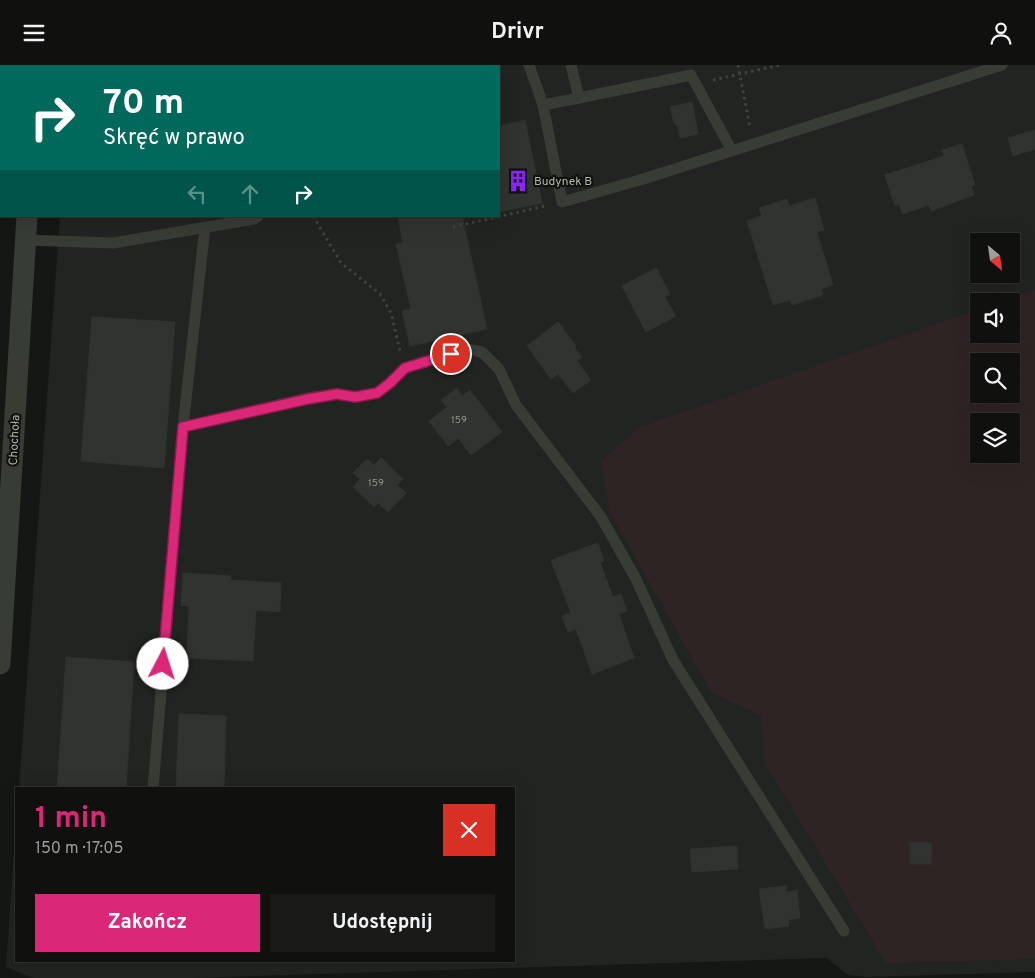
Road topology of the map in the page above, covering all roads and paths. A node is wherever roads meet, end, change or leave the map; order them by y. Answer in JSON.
{"nodes":[{"id":1,"x":529,"y":65,"type":"edge"},
{"id":2,"x":571,"y":65,"type":"edge"},
{"id":3,"x":738,"y":65,"type":"edge"},
{"id":4,"x":780,"y":65,"type":"edge"},
{"id":5,"x":1002,"y":65,"type":"edge"},
{"id":6,"x":740,"y":74,"type":"junction"},
{"id":7,"x":692,"y":75,"type":"edge"},
{"id":8,"x":579,"y":98,"type":"junction"},
{"id":9,"x":543,"y":105,"type":"junction"},
{"id":10,"x":753,"y":145,"type":"junction"},
{"id":11,"x":732,"y":151,"type":"junction"},
{"id":12,"x":562,"y":203,"type":"junction"},
{"id":13,"x":27,"y":217,"type":"edge"},
{"id":14,"x":257,"y":217,"type":"edge"},
{"id":15,"x":314,"y":217,"type":"edge"},
{"id":16,"x":498,"y":217,"type":"edge"},
{"id":17,"x":500,"y":217,"type":"edge"},
{"id":18,"x":205,"y":227,"type":"junction"},
{"id":19,"x":453,"y":227,"type":"dead end"},
{"id":20,"x":25,"y":240,"type":"junction"},
{"id":21,"x":405,"y":368,"type":"junction"},
{"id":22,"x":183,"y":427,"type":"junction"},
{"id":23,"x":6,"y":486,"type":"edge"},
{"id":24,"x":0,"y":664,"type":"edge"},
{"id":25,"x":153,"y":787,"type":"edge"},
{"id":26,"x":844,"y":931,"type":"dead end"}],
"edges":[{"from":1,"to":9,"type":"lane"},
{"from":2,"to":8,"type":"lane"},
{"from":3,"to":6,"type":"path"},
{"from":4,"to":6,"type":"path"},
{"from":5,"to":10,"type":"lane"},
{"from":6,"to":7,"type":"path"},
{"from":6,"to":10,"type":"path"},
{"from":7,"to":8,"type":"lane"},
{"from":7,"to":11,"type":"lane"},
{"from":8,"to":9,"type":"lane"},
{"from":9,"to":12,"type":"lane"},
{"from":10,"to":11,"type":"lane"},
{"from":11,"to":12,"type":"lane"},
{"from":12,"to":17,"type":"path"},
{"from":13,"to":20,"type":"street","name":"Chochoła"},
{"from":14,"to":18,"type":"lane"},
{"from":15,"to":21,"type":"path"},
{"from":16,"to":19,"type":"path"},
{"from":18,"to":20,"type":"lane"},
{"from":18,"to":22,"type":"lane"},
{"from":20,"to":23,"type":"street","name":"Chochoła"},
{"from":21,"to":22,"type":"lane"},
{"from":21,"to":26,"type":"lane"},
{"from":22,"to":25,"type":"lane"},
{"from":23,"to":24,"type":"street","name":"Chochoła"}]}
